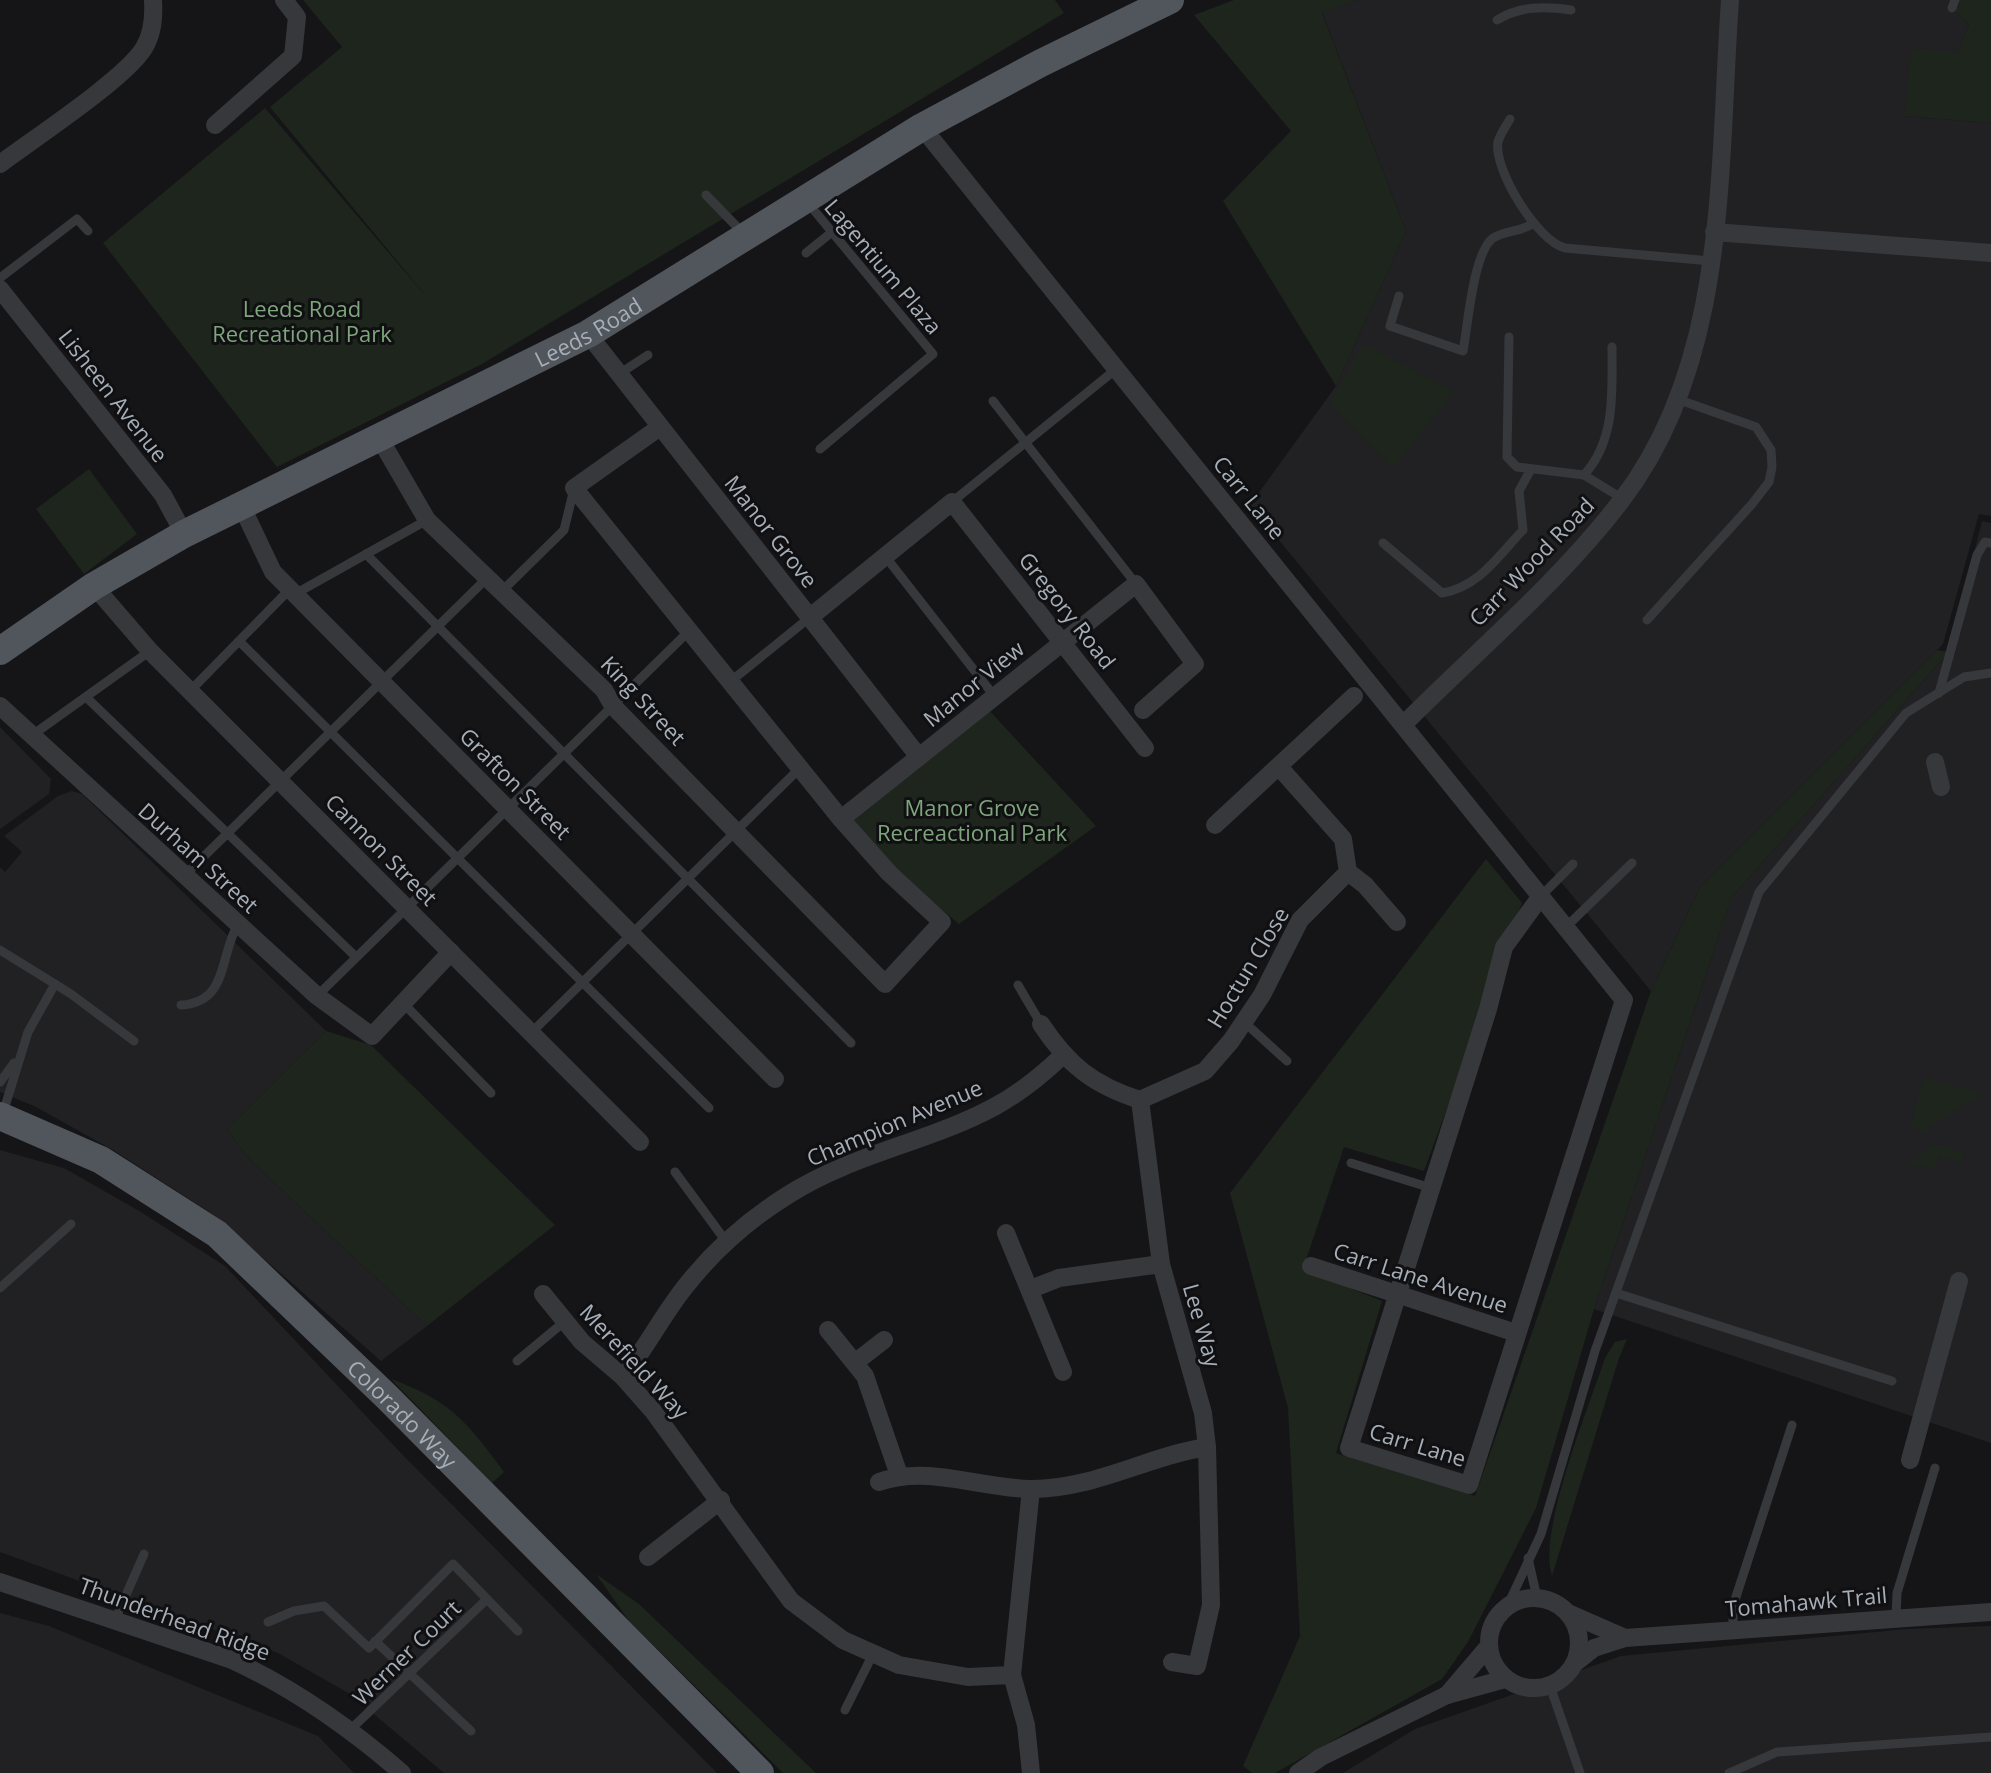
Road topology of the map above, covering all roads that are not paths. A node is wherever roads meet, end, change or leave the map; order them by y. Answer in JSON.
{"nodes":[{"id":1,"x":153,"y":0,"type":"edge"},
{"id":2,"x":284,"y":0,"type":"edge"},
{"id":3,"x":1170,"y":0,"type":"edge"},
{"id":4,"x":1730,"y":0,"type":"edge"},
{"id":5,"x":1571,"y":10,"type":"dead end"},
{"id":6,"x":1497,"y":20,"type":"dead end"},
{"id":7,"x":1510,"y":119,"type":"dead end"},
{"id":8,"x":215,"y":125,"type":"dead end"},
{"id":9,"x":922,"y":127,"type":"junction"},
{"id":10,"x":0,"y":164,"type":"edge"},
{"id":11,"x":706,"y":195,"type":"dead end"},
{"id":12,"x":804,"y":198,"type":"junction"},
{"id":13,"x":1534,"y":223,"type":"junction"},
{"id":14,"x":88,"y":231,"type":"dead end"},
{"id":15,"x":832,"y":232,"type":"junction"},
{"id":16,"x":1714,"y":232,"type":"junction"},
{"id":17,"x":745,"y":235,"type":"junction"},
{"id":18,"x":806,"y":253,"type":"dead end"},
{"id":19,"x":1991,"y":253,"type":"edge"},
{"id":20,"x":1711,"y":261,"type":"junction"},
{"id":21,"x":0,"y":278,"type":"edge"},
{"id":22,"x":0,"y":289,"type":"edge"},
{"id":23,"x":1399,"y":296,"type":"dead end"},
{"id":24,"x":588,"y":334,"type":"junction"},
{"id":25,"x":1509,"y":337,"type":"dead end"},
{"id":26,"x":1612,"y":347,"type":"dead end"},
{"id":27,"x":648,"y":355,"type":"dead end"},
{"id":28,"x":1115,"y":370,"type":"junction"},
{"id":29,"x":619,"y":374,"type":"junction"},
{"id":30,"x":1676,"y":399,"type":"junction"},
{"id":31,"x":993,"y":401,"type":"dead end"},
{"id":32,"x":660,"y":427,"type":"junction"},
{"id":33,"x":380,"y":439,"type":"junction"},
{"id":34,"x":1026,"y":443,"type":"junction"},
{"id":35,"x":820,"y":449,"type":"dead end"},
{"id":36,"x":1531,"y":469,"type":"junction"},
{"id":37,"x":1584,"y":475,"type":"junction"},
{"id":38,"x":574,"y":488,"type":"junction"},
{"id":39,"x":1623,"y":499,"type":"junction"},
{"id":40,"x":952,"y":502,"type":"junction"},
{"id":41,"x":242,"y":507,"type":"junction"},
{"id":42,"x":427,"y":520,"type":"junction"},
{"id":43,"x":184,"y":534,"type":"junction"},
{"id":44,"x":1383,"y":543,"type":"dead end"},
{"id":45,"x":1991,"y":543,"type":"edge"},
{"id":46,"x":366,"y":554,"type":"junction"},
{"id":47,"x":885,"y":556,"type":"junction"},
{"id":48,"x":488,"y":576,"type":"junction"},
{"id":49,"x":1136,"y":584,"type":"junction"},
{"id":50,"x":94,"y":586,"type":"junction"},
{"id":51,"x":503,"y":590,"type":"junction"},
{"id":52,"x":292,"y":591,"type":"junction"},
{"id":53,"x":809,"y":618,"type":"junction"},
{"id":54,"x":1647,"y":620,"type":"dead end"},
{"id":55,"x":436,"y":625,"type":"junction"},
{"id":56,"x":689,"y":631,"type":"junction"},
{"id":57,"x":239,"y":641,"type":"junction"},
{"id":58,"x":1063,"y":642,"type":"junction"},
{"id":59,"x":0,"y":651,"type":"edge"},
{"id":60,"x":150,"y":651,"type":"junction"},
{"id":61,"x":1991,"y":673,"type":"edge"},
{"id":62,"x":380,"y":680,"type":"junction"},
{"id":63,"x":731,"y":681,"type":"junction"},
{"id":64,"x":190,"y":691,"type":"junction"},
{"id":65,"x":1939,"y":693,"type":"junction"},
{"id":66,"x":1354,"y":696,"type":"dead end"},
{"id":67,"x":86,"y":697,"type":"junction"},
{"id":68,"x":995,"y":697,"type":"junction"},
{"id":69,"x":0,"y":706,"type":"edge"},
{"id":70,"x":613,"y":706,"type":"junction"},
{"id":71,"x":1143,"y":710,"type":"dead end"},
{"id":72,"x":1405,"y":723,"type":"junction"},
{"id":73,"x":330,"y":731,"type":"junction"},
{"id":74,"x":31,"y":736,"type":"junction"},
{"id":75,"x":1145,"y":748,"type":"dead end"},
{"id":76,"x":564,"y":753,"type":"junction"},
{"id":77,"x":919,"y":757,"type":"junction"},
{"id":78,"x":1935,"y":762,"type":"dead end"},
{"id":79,"x":800,"y":768,"type":"junction"},
{"id":80,"x":1280,"y":768,"type":"junction"},
{"id":81,"x":279,"y":781,"type":"junction"},
{"id":82,"x":1941,"y":787,"type":"dead end"},
{"id":83,"x":508,"y":808,"type":"junction"},
{"id":84,"x":841,"y":819,"type":"junction"},
{"id":85,"x":1215,"y":825,"type":"dead end"},
{"id":86,"x":736,"y":831,"type":"junction"},
{"id":87,"x":227,"y":833,"type":"junction"},
{"id":88,"x":457,"y":858,"type":"junction"},
{"id":89,"x":1632,"y":863,"type":"dead end"},
{"id":90,"x":1573,"y":864,"type":"dead end"},
{"id":91,"x":1348,"y":872,"type":"junction"},
{"id":92,"x":184,"y":876,"type":"junction"},
{"id":93,"x":688,"y":878,"type":"junction"},
{"id":94,"x":1541,"y":896,"type":"junction"},
{"id":95,"x":407,"y":908,"type":"junction"},
{"id":96,"x":1397,"y":922,"type":"dead end"},
{"id":97,"x":238,"y":924,"type":"junction"},
{"id":98,"x":1566,"y":927,"type":"junction"},
{"id":99,"x":632,"y":933,"type":"junction"},
{"id":100,"x":0,"y":950,"type":"edge"},
{"id":101,"x":451,"y":952,"type":"junction"},
{"id":102,"x":356,"y":957,"type":"junction"},
{"id":103,"x":582,"y":982,"type":"junction"},
{"id":104,"x":55,"y":984,"type":"junction"},
{"id":105,"x":1018,"y":985,"type":"dead end"},
{"id":106,"x":317,"y":996,"type":"junction"},
{"id":107,"x":403,"y":1003,"type":"junction"},
{"id":108,"x":181,"y":1005,"type":"dead end"},
{"id":109,"x":1243,"y":1021,"type":"junction"},
{"id":110,"x":1041,"y":1024,"type":"joint"},
{"id":111,"x":531,"y":1033,"type":"junction"},
{"id":112,"x":134,"y":1041,"type":"dead end"},
{"id":113,"x":851,"y":1043,"type":"dead end"},
{"id":114,"x":1062,"y":1056,"type":"junction"},
{"id":115,"x":18,"y":1057,"type":"junction"},
{"id":116,"x":1287,"y":1061,"type":"dead end"},
{"id":117,"x":775,"y":1079,"type":"dead end"},
{"id":118,"x":0,"y":1082,"type":"edge"},
{"id":119,"x":491,"y":1093,"type":"dead end"},
{"id":120,"x":1140,"y":1100,"type":"junction"},
{"id":121,"x":709,"y":1108,"type":"dead end"},
{"id":122,"x":1,"y":1116,"type":"edge"},
{"id":123,"x":640,"y":1142,"type":"dead end"},
{"id":124,"x":1351,"y":1163,"type":"dead end"},
{"id":125,"x":675,"y":1172,"type":"dead end"},
{"id":126,"x":1431,"y":1188,"type":"junction"},
{"id":127,"x":71,"y":1224,"type":"dead end"},
{"id":128,"x":1006,"y":1233,"type":"dead end"},
{"id":129,"x":725,"y":1240,"type":"junction"},
{"id":130,"x":1161,"y":1264,"type":"junction"},
{"id":131,"x":1311,"y":1266,"type":"dead end"},
{"id":132,"x":1959,"y":1281,"type":"dead end"},
{"id":133,"x":0,"y":1288,"type":"edge"},
{"id":134,"x":1031,"y":1289,"type":"junction"},
{"id":135,"x":1616,"y":1293,"type":"junction"},
{"id":136,"x":543,"y":1294,"type":"dead end"},
{"id":137,"x":1397,"y":1295,"type":"junction"},
{"id":138,"x":564,"y":1322,"type":"junction"},
{"id":139,"x":828,"y":1330,"type":"dead end"},
{"id":140,"x":1516,"y":1333,"type":"junction"},
{"id":141,"x":884,"y":1340,"type":"dead end"},
{"id":142,"x":517,"y":1361,"type":"dead end"},
{"id":143,"x":857,"y":1361,"type":"junction"},
{"id":144,"x":1063,"y":1372,"type":"dead end"},
{"id":145,"x":623,"y":1377,"type":"junction"},
{"id":146,"x":1892,"y":1381,"type":"dead end"},
{"id":147,"x":1792,"y":1425,"type":"dead end"},
{"id":148,"x":1207,"y":1447,"type":"junction"},
{"id":149,"x":1910,"y":1460,"type":"dead end"},
{"id":150,"x":1935,"y":1468,"type":"dead end"},
{"id":151,"x":899,"y":1475,"type":"junction"},
{"id":152,"x":879,"y":1482,"type":"dead end"},
{"id":153,"x":1031,"y":1489,"type":"junction"},
{"id":154,"x":721,"y":1500,"type":"junction"},
{"id":155,"x":144,"y":1554,"type":"dead end"},
{"id":156,"x":648,"y":1557,"type":"dead end"},
{"id":157,"x":1528,"y":1558,"type":"junction"},
{"id":158,"x":0,"y":1582,"type":"edge"},
{"id":159,"x":1537,"y":1598,"type":"junction"},
{"id":160,"x":487,"y":1599,"type":"junction"},
{"id":161,"x":1507,"y":1607,"type":"junction"},
{"id":162,"x":1991,"y":1612,"type":"edge"},
{"id":163,"x":1568,"y":1613,"type":"junction"},
{"id":164,"x":1896,"y":1616,"type":"junction"},
{"id":165,"x":115,"y":1620,"type":"junction"},
{"id":166,"x":268,"y":1622,"type":"dead end"},
{"id":167,"x":518,"y":1631,"type":"dead end"},
{"id":168,"x":1733,"y":1632,"type":"junction"},
{"id":169,"x":1625,"y":1638,"type":"junction"},
{"id":170,"x":375,"y":1641,"type":"junction"},
{"id":171,"x":1488,"y":1647,"type":"junction"},
{"id":172,"x":872,"y":1656,"type":"junction"},
{"id":173,"x":1172,"y":1662,"type":"dead end"},
{"id":174,"x":1575,"y":1663,"type":"junction"},
{"id":175,"x":410,"y":1674,"type":"junction"},
{"id":176,"x":1012,"y":1675,"type":"junction"},
{"id":177,"x":1505,"y":1679,"type":"junction"},
{"id":178,"x":1550,"y":1686,"type":"junction"},
{"id":179,"x":1447,"y":1695,"type":"junction"},
{"id":180,"x":845,"y":1710,"type":"dead end"},
{"id":181,"x":351,"y":1729,"type":"junction"},
{"id":182,"x":471,"y":1731,"type":"dead end"},
{"id":183,"x":1991,"y":1737,"type":"edge"},
{"id":184,"x":402,"y":1773,"type":"edge"},
{"id":185,"x":760,"y":1773,"type":"edge"},
{"id":186,"x":1031,"y":1773,"type":"edge"},
{"id":187,"x":1298,"y":1773,"type":"edge"},
{"id":188,"x":1580,"y":1773,"type":"edge"},
{"id":189,"x":1729,"y":1773,"type":"edge"}],
"edges":[{"from":1,"to":10,"type":"street"},
{"from":2,"to":8,"type":"street"},
{"from":3,"to":9,"type":"main road","name":"Leeds Road"},
{"from":4,"to":16,"type":"street","name":"Carr Wood Road"},
{"from":5,"to":6,"type":"lane"},
{"from":7,"to":13,"type":"lane"},
{"from":9,"to":12,"type":"main road","name":"Leeds Road"},
{"from":9,"to":28,"type":"street","name":"Carr Lane"},
{"from":11,"to":17,"type":"lane"},
{"from":12,"to":15,"type":"lane","name":"Lagentium Plaza"},
{"from":12,"to":17,"type":"main road","name":"Leeds Road"},
{"from":13,"to":20,"type":"lane"},
{"from":13,"to":23,"type":"lane"},
{"from":14,"to":21,"type":"lane"},
{"from":15,"to":18,"type":"lane"},
{"from":15,"to":35,"type":"lane","name":"Lagentium Plaza"},
{"from":16,"to":19,"type":"street"},
{"from":16,"to":20,"type":"street","name":"Carr Wood Road"},
{"from":17,"to":24,"type":"main road","name":"Leeds Road"},
{"from":20,"to":30,"type":"street","name":"Carr Wood Road"},
{"from":22,"to":43,"type":"street","name":"Lisheen Avenue"},
{"from":24,"to":29,"type":"street","name":"Manor Grove"},
{"from":24,"to":33,"type":"main road","name":"Leeds Road"},
{"from":25,"to":36,"type":"lane"},
{"from":26,"to":37,"type":"lane"},
{"from":27,"to":29,"type":"lane"},
{"from":28,"to":34,"type":"lane"},
{"from":28,"to":72,"type":"street","name":"Carr Lane"},
{"from":29,"to":32,"type":"street","name":"Manor Grove"},
{"from":30,"to":39,"type":"street","name":"Carr Wood Road"},
{"from":30,"to":54,"type":"lane"},
{"from":31,"to":34,"type":"lane"},
{"from":32,"to":38,"type":"street"},
{"from":32,"to":53,"type":"street","name":"Manor Grove"},
{"from":33,"to":41,"type":"main road","name":"Leeds Road"},
{"from":33,"to":42,"type":"street","name":"King Street"},
{"from":34,"to":40,"type":"lane"},
{"from":34,"to":49,"type":"lane"},
{"from":36,"to":37,"type":"lane"},
{"from":36,"to":44,"type":"lane"},
{"from":37,"to":39,"type":"lane"},
{"from":38,"to":51,"type":"lane"},
{"from":38,"to":56,"type":"street"},
{"from":39,"to":72,"type":"street","name":"Carr Wood Road"},
{"from":40,"to":47,"type":"street"},
{"from":40,"to":58,"type":"street","name":"Gregory Road"},
{"from":41,"to":43,"type":"main road","name":"Leeds Road"},
{"from":41,"to":52,"type":"street","name":"Grafton Street"},
{"from":42,"to":46,"type":"lane"},
{"from":42,"to":48,"type":"street","name":"King Street"},
{"from":43,"to":50,"type":"main road","name":"Leeds Road"},
{"from":45,"to":65,"type":"lane"},
{"from":46,"to":52,"type":"lane"},
{"from":46,"to":55,"type":"lane"},
{"from":47,"to":53,"type":"street"},
{"from":47,"to":68,"type":"lane"},
{"from":48,"to":51,"type":"street","name":"King Street"},
{"from":48,"to":55,"type":"lane"},
{"from":49,"to":58,"type":"street","name":"Manor View"},
{"from":49,"to":71,"type":"street"},
{"from":50,"to":59,"type":"main road","name":"Leeds Road"},
{"from":50,"to":60,"type":"street","name":"Cannon Street"},
{"from":51,"to":70,"type":"street","name":"King Street"},
{"from":52,"to":57,"type":"lane"},
{"from":52,"to":62,"type":"street","name":"Grafton Street"},
{"from":53,"to":63,"type":"lane"},
{"from":53,"to":77,"type":"street","name":"Manor Grove"},
{"from":55,"to":62,"type":"lane"},
{"from":55,"to":76,"type":"lane"},
{"from":56,"to":63,"type":"street"},
{"from":56,"to":70,"type":"lane"},
{"from":57,"to":64,"type":"lane"},
{"from":57,"to":73,"type":"lane"},
{"from":58,"to":68,"type":"street","name":"Manor View"},
{"from":58,"to":75,"type":"street","name":"Gregory Road"},
{"from":60,"to":64,"type":"street","name":"Cannon Street"},
{"from":60,"to":67,"type":"lane"},
{"from":61,"to":65,"type":"lane"},
{"from":62,"to":73,"type":"lane"},
{"from":62,"to":83,"type":"street","name":"Grafton Street"},
{"from":63,"to":79,"type":"street"},
{"from":64,"to":81,"type":"street","name":"Cannon Street"},
{"from":65,"to":135,"type":"lane"},
{"from":66,"to":80,"type":"street"},
{"from":67,"to":74,"type":"lane"},
{"from":67,"to":87,"type":"lane"},
{"from":68,"to":77,"type":"street","name":"Manor View"},
{"from":69,"to":74,"type":"street","name":"Durham Street"},
{"from":70,"to":76,"type":"lane"},
{"from":70,"to":86,"type":"street","name":"King Street"},
{"from":72,"to":94,"type":"street","name":"Carr Lane"},
{"from":73,"to":81,"type":"lane"},
{"from":73,"to":88,"type":"lane"},
{"from":74,"to":92,"type":"street","name":"Durham Street"},
{"from":76,"to":83,"type":"lane"},
{"from":76,"to":93,"type":"lane"},
{"from":77,"to":84,"type":"street","name":"Manor View"},
{"from":78,"to":82,"type":"street"},
{"from":79,"to":84,"type":"street"},
{"from":79,"to":86,"type":"lane"},
{"from":80,"to":85,"type":"street"},
{"from":80,"to":91,"type":"street"},
{"from":81,"to":87,"type":"lane"},
{"from":81,"to":95,"type":"street","name":"Cannon Street"},
{"from":83,"to":88,"type":"lane"},
{"from":83,"to":99,"type":"street","name":"Grafton Street"},
{"from":84,"to":86,"type":"street","name":"King Street"},
{"from":86,"to":93,"type":"lane"},
{"from":87,"to":92,"type":"lane"},
{"from":87,"to":102,"type":"lane"},
{"from":88,"to":95,"type":"lane"},
{"from":88,"to":103,"type":"lane"},
{"from":89,"to":98,"type":"lane"},
{"from":90,"to":94,"type":"lane"},
{"from":91,"to":96,"type":"street"},
{"from":91,"to":109,"type":"street","name":"Hoctun Close"},
{"from":92,"to":97,"type":"street","name":"Durham Street"},
{"from":93,"to":99,"type":"lane"},
{"from":93,"to":113,"type":"lane"},
{"from":94,"to":98,"type":"street","name":"Carr Lane"},
{"from":94,"to":126,"type":"street","name":"Carr Lane"},
{"from":95,"to":101,"type":"street","name":"Cannon Street"},
{"from":95,"to":102,"type":"lane"},
{"from":97,"to":106,"type":"street","name":"Durham Street"},
{"from":97,"to":108,"type":"lane"},
{"from":98,"to":140,"type":"street","name":"Carr Lane"},
{"from":99,"to":103,"type":"lane"},
{"from":99,"to":117,"type":"street","name":"Grafton Street"},
{"from":100,"to":104,"type":"lane"},
{"from":101,"to":107,"type":"street"},
{"from":101,"to":111,"type":"street","name":"Cannon Street"},
{"from":102,"to":106,"type":"lane"},
{"from":103,"to":111,"type":"lane"},
{"from":103,"to":121,"type":"lane"},
{"from":104,"to":112,"type":"lane"},
{"from":104,"to":115,"type":"lane"},
{"from":105,"to":110,"type":"lane"},
{"from":106,"to":107,"type":"street","name":"Durham Street"},
{"from":107,"to":119,"type":"lane"},
{"from":109,"to":116,"type":"lane"},
{"from":109,"to":120,"type":"street","name":"Hoctun Close"},
{"from":110,"to":114,"type":"street"},
{"from":111,"to":123,"type":"street","name":"Cannon Street"},
{"from":114,"to":120,"type":"street"},
{"from":114,"to":129,"type":"street","name":"Champion Avenue"},
{"from":115,"to":118,"type":"lane"},
{"from":115,"to":122,"type":"lane"},
{"from":120,"to":130,"type":"street","name":"Lee Way"},
{"from":122,"to":185,"type":"main road","name":"Colorado Way"},
{"from":124,"to":126,"type":"lane"},
{"from":125,"to":129,"type":"lane"},
{"from":126,"to":137,"type":"street","name":"Carr Lane"},
{"from":127,"to":133,"type":"lane"},
{"from":128,"to":134,"type":"street"},
{"from":129,"to":145,"type":"street","name":"Champion Avenue"},
{"from":130,"to":134,"type":"street"},
{"from":130,"to":148,"type":"street","name":"Lee Way"},
{"from":131,"to":137,"type":"street","name":"Carr Lane Avenue"},
{"from":132,"to":149,"type":"street"},
{"from":134,"to":144,"type":"street"},
{"from":135,"to":146,"type":"lane"},
{"from":135,"to":157,"type":"lane"},
{"from":136,"to":138,"type":"street","name":"Merefield Way"},
{"from":137,"to":140,"type":"street","name":"Carr Lane Avenue"},
{"from":137,"to":140,"type":"street","name":"Carr Lane"},
{"from":138,"to":142,"type":"lane"},
{"from":138,"to":145,"type":"street","name":"Merefield Way"},
{"from":139,"to":143,"type":"street"},
{"from":141,"to":143,"type":"street"},
{"from":143,"to":151,"type":"street"},
{"from":145,"to":154,"type":"street","name":"Merefield Way"},
{"from":147,"to":168,"type":"lane"},
{"from":148,"to":153,"type":"street"},
{"from":148,"to":173,"type":"street","name":"Lee Way"},
{"from":150,"to":164,"type":"lane"},
{"from":151,"to":152,"type":"street"},
{"from":151,"to":153,"type":"street"},
{"from":153,"to":176,"type":"street"},
{"from":154,"to":156,"type":"street"},
{"from":154,"to":172,"type":"street","name":"Merefield Way"},
{"from":155,"to":165,"type":"lane"},
{"from":157,"to":159,"type":"lane"},
{"from":157,"to":161,"type":"lane"},
{"from":158,"to":165,"type":"street","name":"Thunderhead Ridge"},
{"from":159,"to":161,"type":"street"},
{"from":159,"to":163,"type":"street","name":"Tomahawk Trail"},
{"from":160,"to":167,"type":"lane","name":"Werner Court"},
{"from":160,"to":170,"type":"lane"},
{"from":160,"to":175,"type":"lane","name":"Werner Court"},
{"from":161,"to":171,"type":"street"},
{"from":162,"to":164,"type":"street","name":"Tomahawk Trail"},
{"from":163,"to":169,"type":"street","name":"Tomahawk Trail"},
{"from":163,"to":174,"type":"street"},
{"from":164,"to":168,"type":"street","name":"Tomahawk Trail"},
{"from":165,"to":181,"type":"street","name":"Thunderhead Ridge"},
{"from":166,"to":170,"type":"lane"},
{"from":168,"to":169,"type":"street","name":"Tomahawk Trail"},
{"from":169,"to":174,"type":"street","name":"Tomahawk Trail"},
{"from":170,"to":175,"type":"lane"},
{"from":171,"to":177,"type":"street"},
{"from":171,"to":179,"type":"street"},
{"from":172,"to":176,"type":"street","name":"Merefield Way"},
{"from":172,"to":180,"type":"lane"},
{"from":174,"to":178,"type":"street","name":"Tomahawk Trail"},
{"from":175,"to":181,"type":"lane","name":"Werner Court"},
{"from":175,"to":182,"type":"lane"},
{"from":176,"to":186,"type":"street"},
{"from":177,"to":178,"type":"street"},
{"from":177,"to":179,"type":"street"},
{"from":178,"to":188,"type":"lane"},
{"from":179,"to":187,"type":"street"},
{"from":181,"to":184,"type":"street","name":"Thunderhead Ridge"},
{"from":183,"to":189,"type":"lane"}]}
